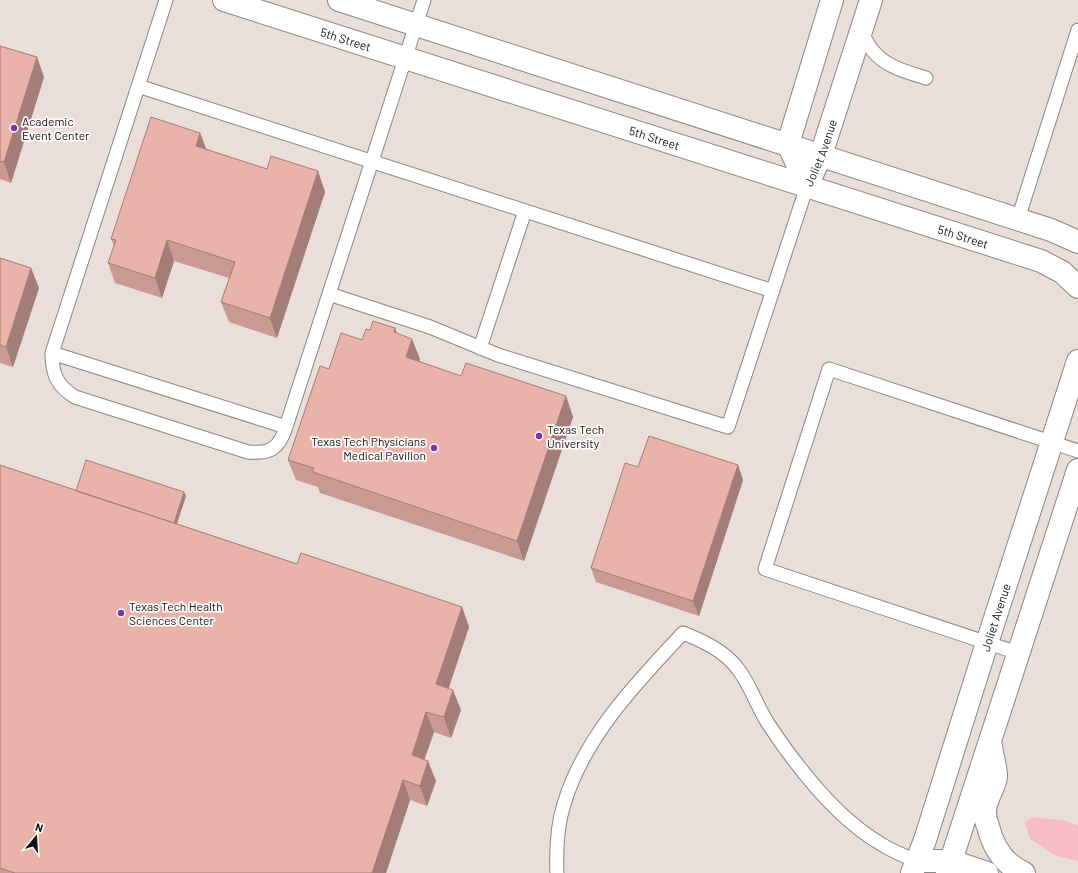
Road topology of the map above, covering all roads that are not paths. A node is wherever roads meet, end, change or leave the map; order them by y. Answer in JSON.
{"nodes":[{"id":1,"x":166,"y":0,"type":"edge"},
{"id":2,"x":224,"y":0,"type":"edge"},
{"id":3,"x":339,"y":0,"type":"edge"},
{"id":4,"x":424,"y":0,"type":"edge"},
{"id":5,"x":832,"y":0,"type":"edge"},
{"id":6,"x":871,"y":0,"type":"edge"},
{"id":7,"x":416,"y":25,"type":"junction"},
{"id":8,"x":1078,"y":30,"type":"edge"},
{"id":9,"x":861,"y":32,"type":"junction"},
{"id":10,"x":406,"y":58,"type":"junction"},
{"id":11,"x":926,"y":78,"type":"dead end"},
{"id":12,"x":138,"y":86,"type":"junction"},
{"id":13,"x":788,"y":144,"type":"junction"},
{"id":14,"x":821,"y":155,"type":"junction"},
{"id":15,"x":372,"y":162,"type":"junction"},
{"id":16,"x":807,"y":186,"type":"junction"},
{"id":17,"x":525,"y":211,"type":"junction"},
{"id":18,"x":1018,"y":219,"type":"junction"},
{"id":19,"x":1078,"y":242,"type":"edge"},
{"id":20,"x":1078,"y":287,"type":"edge"},
{"id":21,"x":773,"y":291,"type":"junction"},
{"id":22,"x":329,"y":294,"type":"junction"},
{"id":23,"x":480,"y":348,"type":"junction"},
{"id":24,"x":52,"y":354,"type":"junction"},
{"id":25,"x":1078,"y":361,"type":"edge"},
{"id":26,"x":286,"y":427,"type":"junction"},
{"id":27,"x":1052,"y":442,"type":"junction"},
{"id":28,"x":1078,"y":451,"type":"edge"},
{"id":29,"x":1078,"y":470,"type":"edge"},
{"id":30,"x":987,"y":643,"type":"junction"},
{"id":31,"x":1018,"y":653,"type":"junction"},
{"id":32,"x":990,"y":742,"type":"junction"},
{"id":33,"x":949,"y":867,"type":"edge"},
{"id":34,"x":919,"y":869,"type":"edge"},
{"id":35,"x":556,"y":873,"type":"edge"},
{"id":36,"x":987,"y":873,"type":"edge"},
{"id":37,"x":1024,"y":873,"type":"edge"}],
"edges":[{"from":1,"to":12,"type":"lane"},
{"from":2,"to":10,"type":"street","name":"5th Street"},
{"from":3,"to":7,"type":"street"},
{"from":4,"to":7,"type":"lane"},
{"from":5,"to":13,"type":"street"},
{"from":6,"to":9,"type":"street","name":"Joliet Avenue"},
{"from":7,"to":10,"type":"lane"},
{"from":7,"to":13,"type":"street"},
{"from":8,"to":18,"type":"lane"},
{"from":9,"to":11,"type":"lane"},
{"from":9,"to":14,"type":"street","name":"Joliet Avenue"},
{"from":10,"to":15,"type":"lane"},
{"from":10,"to":16,"type":"street","name":"5th Street"},
{"from":12,"to":15,"type":"lane"},
{"from":12,"to":24,"type":"lane"},
{"from":13,"to":14,"type":"street"},
{"from":13,"to":16,"type":"street","name":"Joliet Avenue"},
{"from":14,"to":16,"type":"street","name":"Joliet Avenue"},
{"from":14,"to":18,"type":"street"},
{"from":15,"to":17,"type":"lane"},
{"from":15,"to":22,"type":"lane"},
{"from":16,"to":20,"type":"street","name":"5th Street"},
{"from":16,"to":21,"type":"lane"},
{"from":17,"to":21,"type":"lane"},
{"from":17,"to":23,"type":"lane"},
{"from":18,"to":19,"type":"street"},
{"from":21,"to":23,"type":"lane"},
{"from":22,"to":23,"type":"lane"},
{"from":22,"to":26,"type":"lane"},
{"from":24,"to":26,"type":"lane"},
{"from":24,"to":26,"type":"lane"},
{"from":25,"to":27,"type":"street","name":"Joliet Avenue"},
{"from":27,"to":28,"type":"lane"},
{"from":27,"to":30,"type":"street","name":"Joliet Avenue"},
{"from":27,"to":30,"type":"lane"},
{"from":29,"to":31,"type":"street"},
{"from":30,"to":31,"type":"lane"},
{"from":30,"to":34,"type":"street","name":"Joliet Avenue"},
{"from":31,"to":32,"type":"street"},
{"from":32,"to":33,"type":"street"},
{"from":32,"to":37,"type":"street"},
{"from":33,"to":34,"type":"street"},
{"from":33,"to":36,"type":"street"},
{"from":34,"to":35,"type":"lane"}]}
